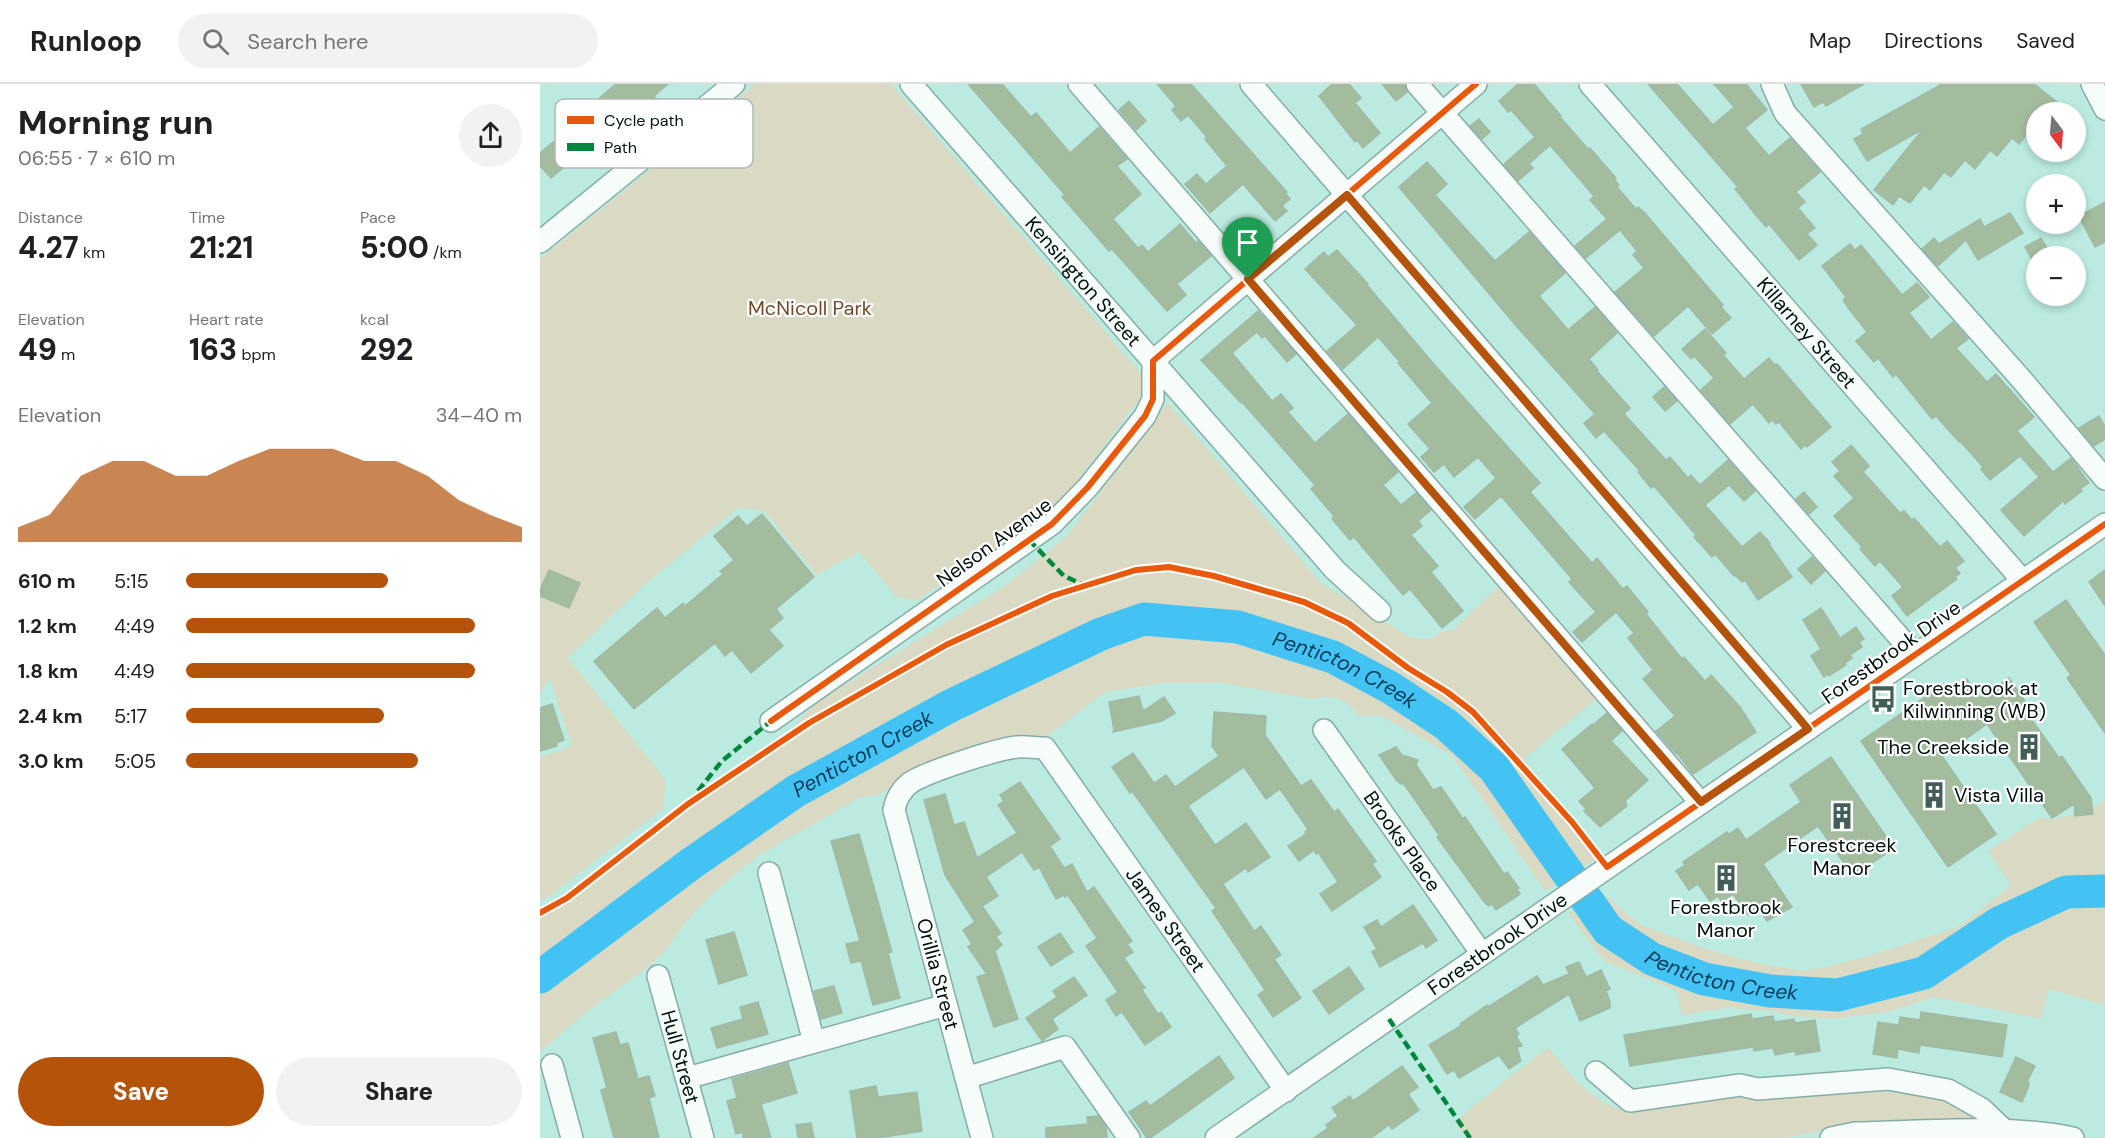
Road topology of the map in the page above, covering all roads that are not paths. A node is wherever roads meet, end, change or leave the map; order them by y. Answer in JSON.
{"nodes":[{"id":1,"x":911,"y":84,"type":"edge"},
{"id":2,"x":1079,"y":84,"type":"edge"},
{"id":3,"x":1251,"y":84,"type":"edge"},
{"id":4,"x":1417,"y":84,"type":"edge"},
{"id":5,"x":1476,"y":84,"type":"edge"},
{"id":6,"x":1590,"y":84,"type":"edge"},
{"id":7,"x":2092,"y":84,"type":"edge"},
{"id":8,"x":732,"y":85,"type":"edge"},
{"id":9,"x":1773,"y":85,"type":"edge"},
{"id":10,"x":715,"y":99,"type":"edge"},
{"id":11,"x":2105,"y":109,"type":"edge"},
{"id":12,"x":1442,"y":113,"type":"junction"},
{"id":13,"x":630,"y":168,"type":"edge"},
{"id":14,"x":1347,"y":195,"type":"junction"},
{"id":15,"x":540,"y":242,"type":"edge"},
{"id":16,"x":1248,"y":279,"type":"junction"},
{"id":17,"x":1153,"y":361,"type":"junction"},
{"id":18,"x":2105,"y":480,"type":"edge"},
{"id":19,"x":2105,"y":524,"type":"edge"},
{"id":20,"x":2023,"y":581,"type":"junction"},
{"id":21,"x":1380,"y":610,"type":"dead end"},
{"id":22,"x":1915,"y":655,"type":"junction"},
{"id":23,"x":771,"y":721,"type":"dead end"},
{"id":24,"x":1808,"y":729,"type":"junction"},
{"id":25,"x":1324,"y":730,"type":"dead end"},
{"id":26,"x":1045,"y":748,"type":"joint"},
{"id":27,"x":1701,"y":802,"type":"junction"},
{"id":28,"x":769,"y":873,"type":"dead end"},
{"id":29,"x":1482,"y":954,"type":"junction"},
{"id":30,"x":658,"y":976,"type":"dead end"},
{"id":31,"x":946,"y":1005,"type":"junction"},
{"id":32,"x":814,"y":1042,"type":"junction"},
{"id":33,"x":552,"y":1065,"type":"dead end"},
{"id":34,"x":1596,"y":1072,"type":"dead end"},
{"id":35,"x":687,"y":1078,"type":"junction"},
{"id":36,"x":966,"y":1078,"type":"junction"},
{"id":37,"x":1286,"y":1091,"type":"junction"},
{"id":38,"x":2006,"y":1131,"type":"junction"},
{"id":39,"x":572,"y":1138,"type":"edge"},
{"id":40,"x":703,"y":1138,"type":"edge"},
{"id":41,"x":982,"y":1138,"type":"edge"},
{"id":42,"x":1129,"y":1138,"type":"edge"},
{"id":43,"x":1216,"y":1138,"type":"edge"},
{"id":44,"x":1831,"y":1138,"type":"edge"},
{"id":45,"x":2073,"y":1138,"type":"edge"}],
"edges":[{"from":1,"to":17,"type":"street","name":"Kensington Street"},
{"from":2,"to":16,"type":"street"},
{"from":3,"to":14,"type":"street"},
{"from":4,"to":12,"type":"street"},
{"from":5,"to":12,"type":"street"},
{"from":6,"to":20,"type":"street","name":"Killarney Street"},
{"from":7,"to":11,"type":"street"},
{"from":8,"to":10,"type":"street"},
{"from":9,"to":18,"type":"street"},
{"from":12,"to":14,"type":"street"},
{"from":12,"to":22,"type":"street"},
{"from":13,"to":15,"type":"street"},
{"from":14,"to":16,"type":"street"},
{"from":14,"to":24,"type":"street"},
{"from":16,"to":17,"type":"street"},
{"from":16,"to":27,"type":"street"},
{"from":17,"to":21,"type":"street","name":"Kensington Street"},
{"from":17,"to":23,"type":"street","name":"Nelson Avenue"},
{"from":19,"to":20,"type":"street","name":"Forestbrook Drive"},
{"from":20,"to":22,"type":"street","name":"Forestbrook Drive"},
{"from":22,"to":24,"type":"street","name":"Forestbrook Drive"},
{"from":24,"to":27,"type":"street","name":"Forestbrook Drive"},
{"from":25,"to":29,"type":"street","name":"Brooks Place"},
{"from":26,"to":31,"type":"street","name":"Orillia Street"},
{"from":26,"to":37,"type":"street","name":"James Street"},
{"from":27,"to":29,"type":"street","name":"Forestbrook Drive"},
{"from":28,"to":32,"type":"street"},
{"from":29,"to":37,"type":"street","name":"Forestbrook Drive"},
{"from":30,"to":35,"type":"street","name":"Hull Street"},
{"from":31,"to":32,"type":"street"},
{"from":31,"to":36,"type":"street","name":"Orillia Street"},
{"from":32,"to":35,"type":"street"},
{"from":33,"to":39,"type":"street"},
{"from":34,"to":38,"type":"street"},
{"from":35,"to":40,"type":"street","name":"Hull Street"},
{"from":36,"to":41,"type":"street","name":"Orillia Street"},
{"from":36,"to":42,"type":"street"},
{"from":37,"to":43,"type":"street","name":"Forestbrook Drive"},
{"from":38,"to":44,"type":"street"},
{"from":38,"to":45,"type":"street"}]}
